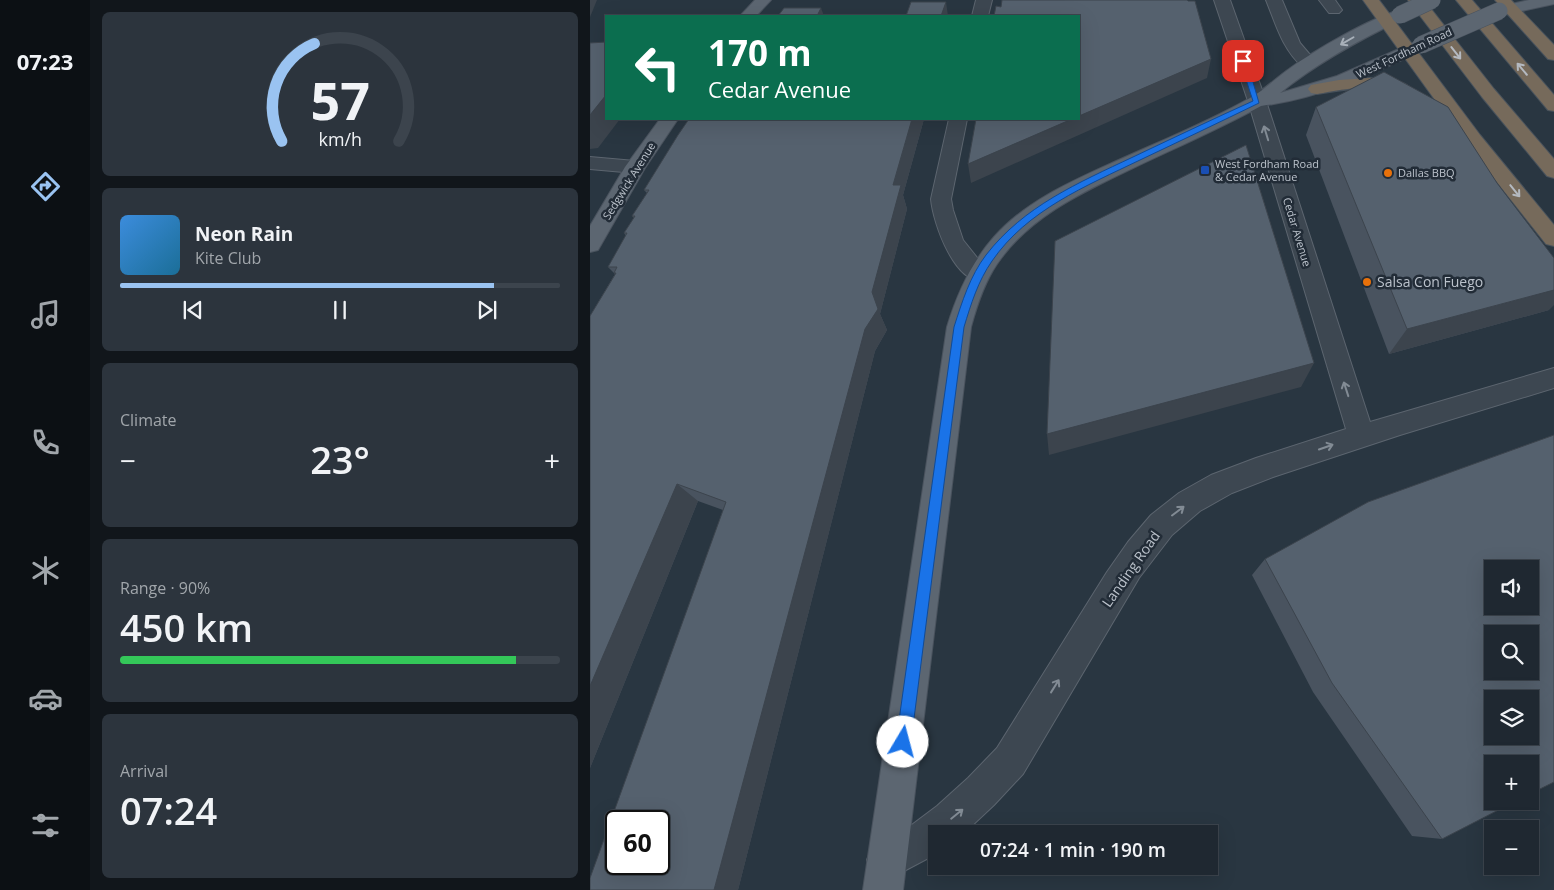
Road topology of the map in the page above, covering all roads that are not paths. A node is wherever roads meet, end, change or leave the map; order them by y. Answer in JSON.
{"nodes":[{"id":1,"x":763,"y":0,"type":"edge"},
{"id":2,"x":984,"y":0,"type":"edge"},
{"id":3,"x":1222,"y":0,"type":"edge"},
{"id":4,"x":1274,"y":0,"type":"edge"},
{"id":5,"x":1371,"y":0,"type":"edge"},
{"id":6,"x":1416,"y":0,"type":"edge"},
{"id":7,"x":1432,"y":0,"type":"edge"},
{"id":8,"x":1464,"y":0,"type":"edge"},
{"id":9,"x":1545,"y":1,"type":"edge"},
{"id":10,"x":1554,"y":2,"type":"edge"},
{"id":11,"x":1509,"y":7,"type":"edge"},
{"id":12,"x":749,"y":15,"type":"edge"},
{"id":13,"x":980,"y":15,"type":"edge"},
{"id":14,"x":1393,"y":18,"type":"junction"},
{"id":15,"x":1415,"y":48,"type":"junction"},
{"id":16,"x":1554,"y":55,"type":"edge"},
{"id":17,"x":1309,"y":63,"type":"junction"},
{"id":18,"x":1318,"y":89,"type":"junction"},
{"id":19,"x":1257,"y":102,"type":"junction"},
{"id":20,"x":1554,"y":106,"type":"edge"},
{"id":21,"x":668,"y":120,"type":"edge"},
{"id":22,"x":958,"y":120,"type":"edge"},
{"id":23,"x":1473,"y":139,"type":"junction"},
{"id":24,"x":590,"y":163,"type":"edge"},
{"id":25,"x":635,"y":167,"type":"junction"},
{"id":26,"x":1554,"y":172,"type":"edge"},
{"id":27,"x":1497,"y":198,"type":"edge"},
{"id":28,"x":1554,"y":239,"type":"edge"},
{"id":29,"x":590,"y":245,"type":"edge"},
{"id":30,"x":979,"y":274,"type":"junction"},
{"id":31,"x":1554,"y":378,"type":"edge"},
{"id":32,"x":1361,"y":435,"type":"junction"},
{"id":33,"x":885,"y":875,"type":"edge"}],
"edges":[{"from":1,"to":12,"type":"main road"},
{"from":2,"to":13,"type":"street"},
{"from":3,"to":19,"type":"street","name":"Cedar Avenue"},
{"from":4,"to":17,"type":"street"},
{"from":5,"to":14,"type":"highway"},
{"from":6,"to":26,"type":"highway","one_way":true},
{"from":7,"to":14,"type":"main road","name":"West Fordham Road","bridge":true},
{"from":20,"to":8,"type":"highway","one_way":true},
{"from":9,"to":10,"type":"street"},
{"from":9,"to":11,"type":"main road","name":"West Fordham Road"},
{"from":11,"to":15,"type":"main road","name":"West Fordham Road","bridge":true},
{"from":11,"to":16,"type":"highway"},
{"from":14,"to":15,"type":"highway"},
{"from":14,"to":17,"type":"main road","name":"West Fordham Road","one_way":true},
{"from":15,"to":18,"type":"main road","name":"West Fordham Road"},
{"from":15,"to":23,"type":"highway"},
{"from":17,"to":19,"type":"main road","name":"West Fordham Road"},
{"from":18,"to":19,"type":"main road","name":"West Fordham Road"},
{"from":18,"to":23,"type":"highway"},
{"from":19,"to":30,"type":"main road","name":"West Fordham Road"},
{"from":32,"to":19,"type":"street","name":"Cedar Avenue","one_way":true},
{"from":21,"to":25,"type":"main road","name":"Sedgwick Avenue"},
{"from":22,"to":30,"type":"street"},
{"from":23,"to":27,"type":"street"},
{"from":23,"to":28,"type":"highway","one_way":true},
{"from":24,"to":25,"type":"street"},
{"from":25,"to":29,"type":"main road","name":"Sedgwick Avenue"},
{"from":30,"to":33,"type":"main road","name":"West Fordham Road"},
{"from":31,"to":32,"type":"street","name":"Landing Road"},
{"from":33,"to":32,"type":"street","name":"Landing Road","one_way":true}]}
